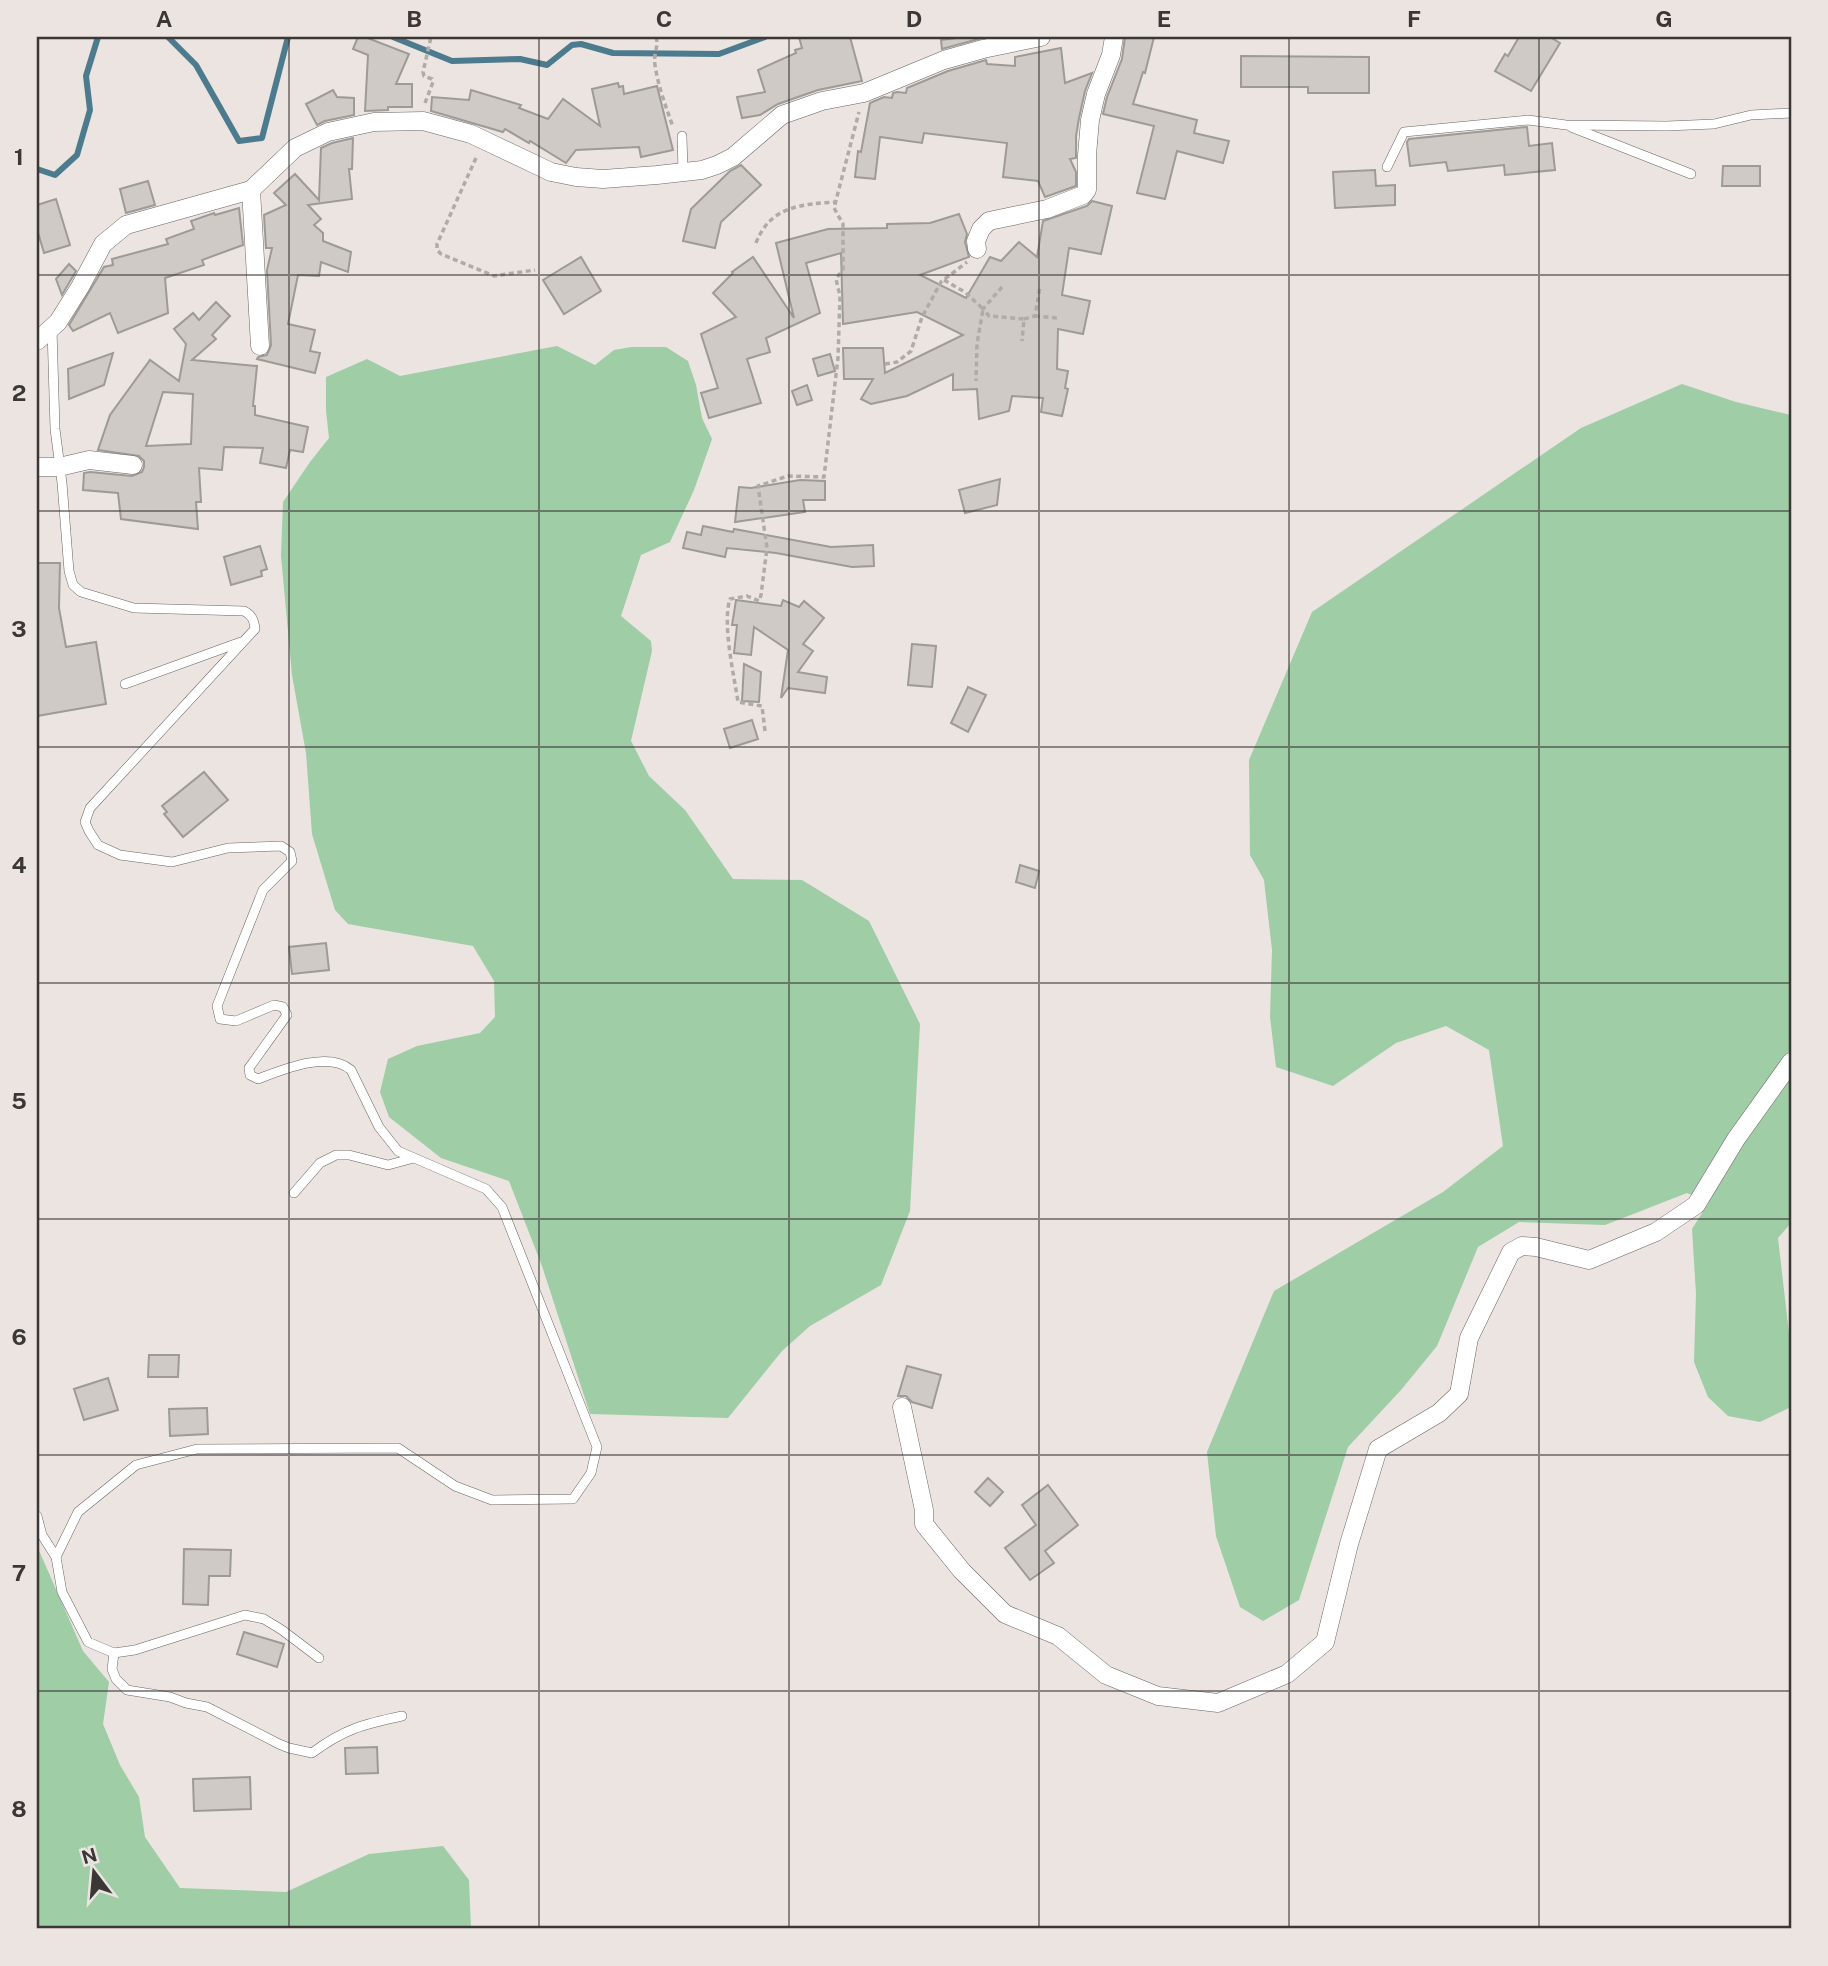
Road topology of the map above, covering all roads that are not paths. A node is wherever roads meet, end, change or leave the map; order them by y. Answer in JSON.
{"nodes":[{"id":1,"x":1041,"y":37,"type":"edge"},
{"id":2,"x":1114,"y":37,"type":"edge"},
{"id":3,"x":1791,"y":113,"type":"edge"},
{"id":4,"x":1566,"y":125,"type":"junction"},
{"id":5,"x":682,"y":136,"type":"road end"},
{"id":6,"x":1387,"y":167,"type":"dead end"},
{"id":7,"x":683,"y":172,"type":"junction"},
{"id":8,"x":1691,"y":174,"type":"dead end"},
{"id":9,"x":251,"y":190,"type":"junction"},
{"id":10,"x":977,"y":249,"type":"road end"},
{"id":11,"x":52,"y":327,"type":"junction"},
{"id":12,"x":37,"y":341,"type":"edge"},
{"id":13,"x":260,"y":346,"type":"dead end"},
{"id":14,"x":133,"y":465,"type":"dead end"},
{"id":15,"x":37,"y":467,"type":"edge"},
{"id":16,"x":59,"y":467,"type":"junction"},
{"id":17,"x":243,"y":642,"type":"junction"},
{"id":18,"x":125,"y":684,"type":"dead end"},
{"id":19,"x":1791,"y":1062,"type":"edge"},
{"id":20,"x":416,"y":1158,"type":"junction"},
{"id":21,"x":294,"y":1193,"type":"dead end"},
{"id":22,"x":902,"y":1407,"type":"dead end"},
{"id":23,"x":37,"y":1517,"type":"edge"},
{"id":24,"x":57,"y":1557,"type":"junction"},
{"id":25,"x":114,"y":1653,"type":"junction"},
{"id":26,"x":319,"y":1658,"type":"dead end"},
{"id":27,"x":402,"y":1716,"type":"dead end"}],
"edges":[{"from":1,"to":7,"type":"street"},
{"from":2,"to":10,"type":"street"},
{"from":3,"to":4,"type":"lane"},
{"from":4,"to":6,"type":"lane"},
{"from":4,"to":8,"type":"lane"},
{"from":5,"to":7,"type":"lane"},
{"from":7,"to":9,"type":"street"},
{"from":9,"to":11,"type":"street"},
{"from":9,"to":13,"type":"street"},
{"from":11,"to":12,"type":"street"},
{"from":11,"to":16,"type":"lane"},
{"from":14,"to":16,"type":"street"},
{"from":15,"to":16,"type":"street"},
{"from":16,"to":17,"type":"lane"},
{"from":17,"to":18,"type":"lane"},
{"from":17,"to":20,"type":"lane"},
{"from":19,"to":22,"type":"street"},
{"from":20,"to":21,"type":"lane"},
{"from":20,"to":24,"type":"lane"},
{"from":23,"to":24,"type":"lane"},
{"from":24,"to":25,"type":"lane"},
{"from":25,"to":26,"type":"lane"},
{"from":25,"to":27,"type":"lane"}]}
